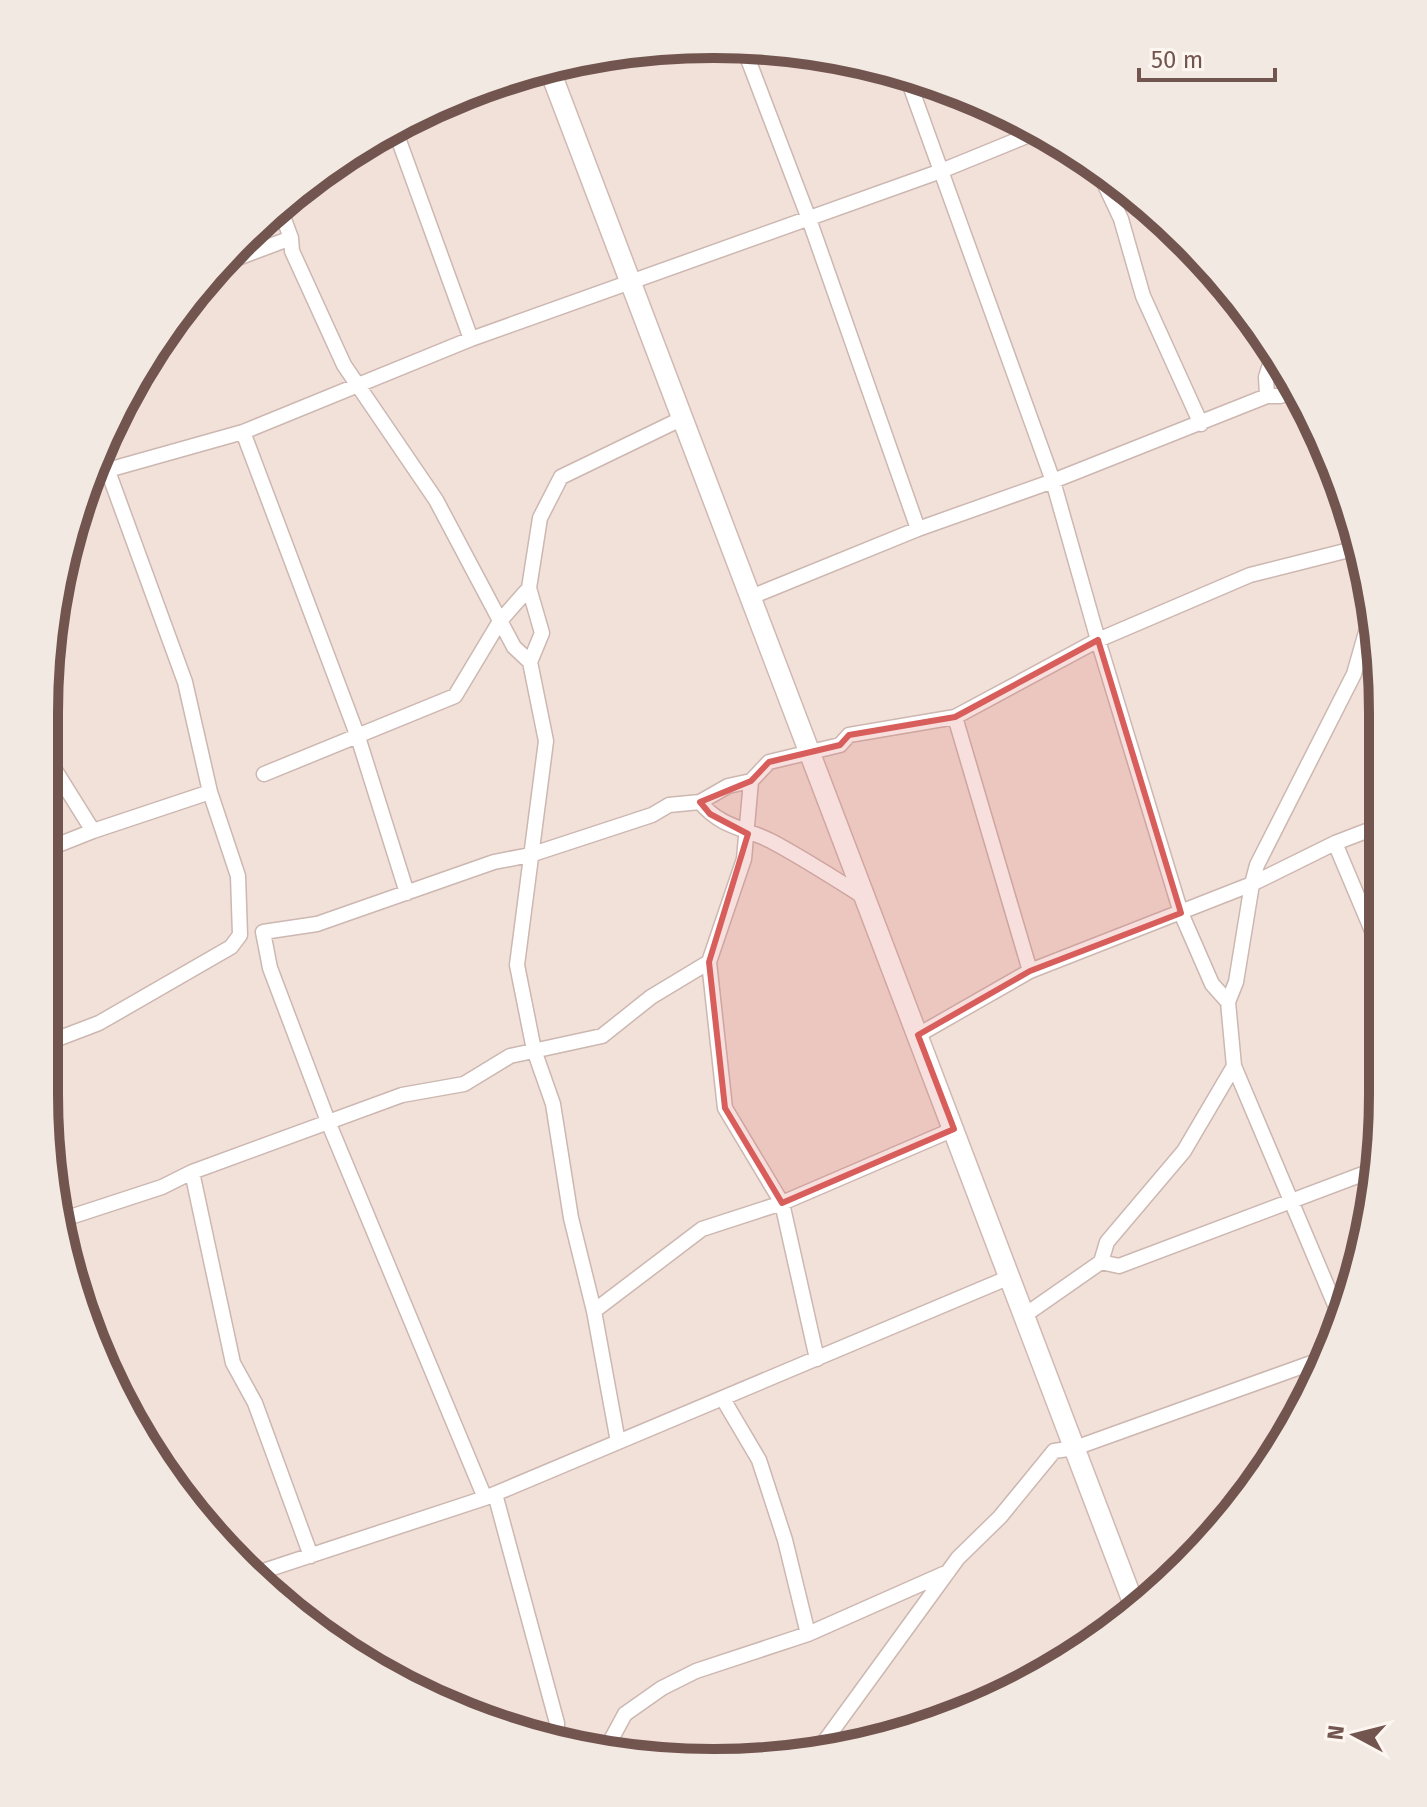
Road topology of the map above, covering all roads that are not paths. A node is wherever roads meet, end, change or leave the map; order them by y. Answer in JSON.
{"nodes":[{"id":1,"x":748,"y":59,"type":"edge"},
{"id":2,"x":553,"y":78,"type":"edge"},
{"id":3,"x":911,"y":89,"type":"edge"},
{"id":4,"x":1024,"y":137,"type":"edge"},
{"id":5,"x":399,"y":139,"type":"edge"},
{"id":6,"x":941,"y":171,"type":"junction"},
{"id":7,"x":1107,"y":188,"type":"edge"},
{"id":8,"x":284,"y":219,"type":"edge"},
{"id":9,"x":809,"y":219,"type":"junction"},
{"id":10,"x":291,"y":238,"type":"junction"},
{"id":11,"x":245,"y":255,"type":"edge"},
{"id":12,"x":632,"y":283,"type":"junction"},
{"id":13,"x":471,"y":339,"type":"junction"},
{"id":14,"x":1269,"y":366,"type":"edge"},
{"id":15,"x":359,"y":386,"type":"junction"},
{"id":16,"x":1285,"y":394,"type":"edge"},
{"id":17,"x":1267,"y":396,"type":"junction"},
{"id":18,"x":683,"y":418,"type":"junction"},
{"id":19,"x":1201,"y":424,"type":"junction"},
{"id":20,"x":243,"y":432,"type":"junction"},
{"id":21,"x":107,"y":470,"type":"joint"},
{"id":22,"x":1053,"y":481,"type":"junction"},
{"id":23,"x":918,"y":529,"type":"junction"},
{"id":24,"x":1348,"y":550,"type":"edge"},
{"id":25,"x":529,"y":588,"type":"junction"},
{"id":26,"x":751,"y":597,"type":"junction"},
{"id":27,"x":500,"y":621,"type":"junction"},
{"id":28,"x":1364,"y":638,"type":"edge"},
{"id":29,"x":1098,"y":640,"type":"junction"},
{"id":30,"x":530,"y":662,"type":"junction"},
{"id":31,"x":955,"y":717,"type":"junction"},
{"id":32,"x":358,"y":737,"type":"junction"},
{"id":33,"x":810,"y":752,"type":"junction"},
{"id":34,"x":264,"y":774,"type":"dead end"},
{"id":35,"x":58,"y":775,"type":"edge"},
{"id":36,"x":751,"y":781,"type":"junction"},
{"id":37,"x":210,"y":792,"type":"junction"},
{"id":38,"x":700,"y":802,"type":"junction"},
{"id":39,"x":1369,"y":830,"type":"edge"},
{"id":40,"x":93,"y":831,"type":"junction"},
{"id":41,"x":748,"y":834,"type":"junction"},
{"id":42,"x":1335,"y":843,"type":"junction"},
{"id":43,"x":58,"y":845,"type":"edge"},
{"id":44,"x":530,"y":855,"type":"junction"},
{"id":45,"x":1252,"y":884,"type":"junction"},
{"id":46,"x":407,"y":893,"type":"junction"},
{"id":47,"x":866,"y":898,"type":"junction"},
{"id":48,"x":1181,"y":913,"type":"junction"},
{"id":49,"x":1369,"y":924,"type":"edge"},
{"id":50,"x":709,"y":962,"type":"junction"},
{"id":51,"x":1030,"y":971,"type":"junction"},
{"id":52,"x":1228,"y":1002,"type":"junction"},
{"id":53,"x":918,"y":1035,"type":"junction"},
{"id":54,"x":58,"y":1039,"type":"edge"},
{"id":55,"x":534,"y":1050,"type":"junction"},
{"id":56,"x":1234,"y":1066,"type":"junction"},
{"id":57,"x":329,"y":1124,"type":"junction"},
{"id":58,"x":954,"y":1129,"type":"junction"},
{"id":59,"x":192,"y":1172,"type":"junction"},
{"id":60,"x":1364,"y":1174,"type":"edge"},
{"id":61,"x":1293,"y":1202,"type":"junction"},
{"id":62,"x":782,"y":1203,"type":"junction"},
{"id":63,"x":70,"y":1217,"type":"edge"},
{"id":64,"x":1101,"y":1262,"type":"junction"},
{"id":65,"x":1010,"y":1277,"type":"junction"},
{"id":66,"x":1334,"y":1303,"type":"edge"},
{"id":67,"x":594,"y":1311,"type":"junction"},
{"id":68,"x":1025,"y":1315,"type":"junction"},
{"id":69,"x":817,"y":1359,"type":"junction"},
{"id":70,"x":1310,"y":1363,"type":"edge"},
{"id":71,"x":723,"y":1399,"type":"junction"},
{"id":72,"x":618,"y":1442,"type":"junction"},
{"id":73,"x":1075,"y":1448,"type":"junction"},
{"id":74,"x":490,"y":1496,"type":"junction"},
{"id":75,"x":311,"y":1556,"type":"junction"},
{"id":76,"x":265,"y":1571,"type":"edge"},
{"id":77,"x":948,"y":1572,"type":"junction"},
{"id":78,"x":1132,"y":1598,"type":"edge"},
{"id":79,"x":808,"y":1634,"type":"junction"},
{"id":80,"x":557,"y":1730,"type":"edge"},
{"id":81,"x":827,"y":1738,"type":"edge"},
{"id":82,"x":611,"y":1740,"type":"edge"}],
"edges":[{"from":1,"to":9,"type":"street"},
{"from":2,"to":12,"type":"main road"},
{"from":3,"to":6,"type":"street"},
{"from":4,"to":6,"type":"street"},
{"from":5,"to":13,"type":"street"},
{"from":6,"to":9,"type":"street"},
{"from":6,"to":22,"type":"street"},
{"from":7,"to":19,"type":"street"},
{"from":8,"to":10,"type":"street"},
{"from":9,"to":12,"type":"street"},
{"from":9,"to":23,"type":"street"},
{"from":10,"to":11,"type":"street"},
{"from":10,"to":15,"type":"street"},
{"from":12,"to":13,"type":"street"},
{"from":12,"to":18,"type":"main road"},
{"from":13,"to":15,"type":"street"},
{"from":14,"to":17,"type":"street"},
{"from":15,"to":20,"type":"street"},
{"from":15,"to":27,"type":"street"},
{"from":16,"to":17,"type":"street"},
{"from":17,"to":19,"type":"street"},
{"from":18,"to":25,"type":"street"},
{"from":18,"to":26,"type":"main road"},
{"from":19,"to":22,"type":"street"},
{"from":20,"to":21,"type":"street"},
{"from":20,"to":32,"type":"street"},
{"from":21,"to":37,"type":"street"},
{"from":22,"to":23,"type":"street"},
{"from":22,"to":29,"type":"street"},
{"from":23,"to":26,"type":"street"},
{"from":24,"to":29,"type":"street"},
{"from":25,"to":27,"type":"street"},
{"from":25,"to":30,"type":"street"},
{"from":26,"to":33,"type":"main road"},
{"from":27,"to":30,"type":"street"},
{"from":27,"to":32,"type":"street"},
{"from":28,"to":45,"type":"street"},
{"from":29,"to":31,"type":"street"},
{"from":29,"to":48,"type":"street"},
{"from":30,"to":44,"type":"street"},
{"from":31,"to":33,"type":"street"},
{"from":31,"to":51,"type":"street"},
{"from":32,"to":34,"type":"street"},
{"from":32,"to":46,"type":"street"},
{"from":33,"to":36,"type":"street"},
{"from":33,"to":47,"type":"main road"},
{"from":35,"to":40,"type":"street"},
{"from":36,"to":38,"type":"street"},
{"from":36,"to":41,"type":"street"},
{"from":37,"to":40,"type":"street"},
{"from":37,"to":54,"type":"street"},
{"from":38,"to":41,"type":"street"},
{"from":38,"to":44,"type":"street"},
{"from":39,"to":42,"type":"street"},
{"from":40,"to":43,"type":"street"},
{"from":41,"to":47,"type":"street"},
{"from":41,"to":50,"type":"street"},
{"from":42,"to":45,"type":"street"},
{"from":42,"to":49,"type":"street"},
{"from":44,"to":46,"type":"street"},
{"from":44,"to":55,"type":"street"},
{"from":45,"to":48,"type":"street"},
{"from":45,"to":52,"type":"street"},
{"from":46,"to":57,"type":"street"},
{"from":47,"to":53,"type":"main road"},
{"from":48,"to":51,"type":"street"},
{"from":48,"to":52,"type":"street"},
{"from":50,"to":55,"type":"street"},
{"from":50,"to":62,"type":"street"},
{"from":51,"to":53,"type":"street"},
{"from":52,"to":56,"type":"street"},
{"from":53,"to":58,"type":"main road"},
{"from":55,"to":57,"type":"street"},
{"from":55,"to":67,"type":"street"},
{"from":56,"to":61,"type":"street"},
{"from":56,"to":64,"type":"street"},
{"from":57,"to":59,"type":"street"},
{"from":57,"to":74,"type":"street"},
{"from":58,"to":62,"type":"street"},
{"from":58,"to":65,"type":"main road"},
{"from":59,"to":63,"type":"street"},
{"from":59,"to":75,"type":"street"},
{"from":60,"to":61,"type":"street"},
{"from":61,"to":64,"type":"street"},
{"from":61,"to":66,"type":"street"},
{"from":62,"to":67,"type":"street"},
{"from":62,"to":69,"type":"street"},
{"from":64,"to":68,"type":"street"},
{"from":65,"to":68,"type":"main road"},
{"from":65,"to":69,"type":"street"},
{"from":67,"to":72,"type":"street"},
{"from":68,"to":73,"type":"main road"},
{"from":69,"to":71,"type":"street"},
{"from":70,"to":73,"type":"street"},
{"from":71,"to":72,"type":"street"},
{"from":71,"to":79,"type":"street"},
{"from":72,"to":74,"type":"street"},
{"from":73,"to":77,"type":"street"},
{"from":73,"to":78,"type":"main road"},
{"from":74,"to":75,"type":"street"},
{"from":74,"to":80,"type":"street"},
{"from":75,"to":76,"type":"street"},
{"from":77,"to":79,"type":"street"},
{"from":77,"to":81,"type":"street"},
{"from":79,"to":82,"type":"street"}]}
